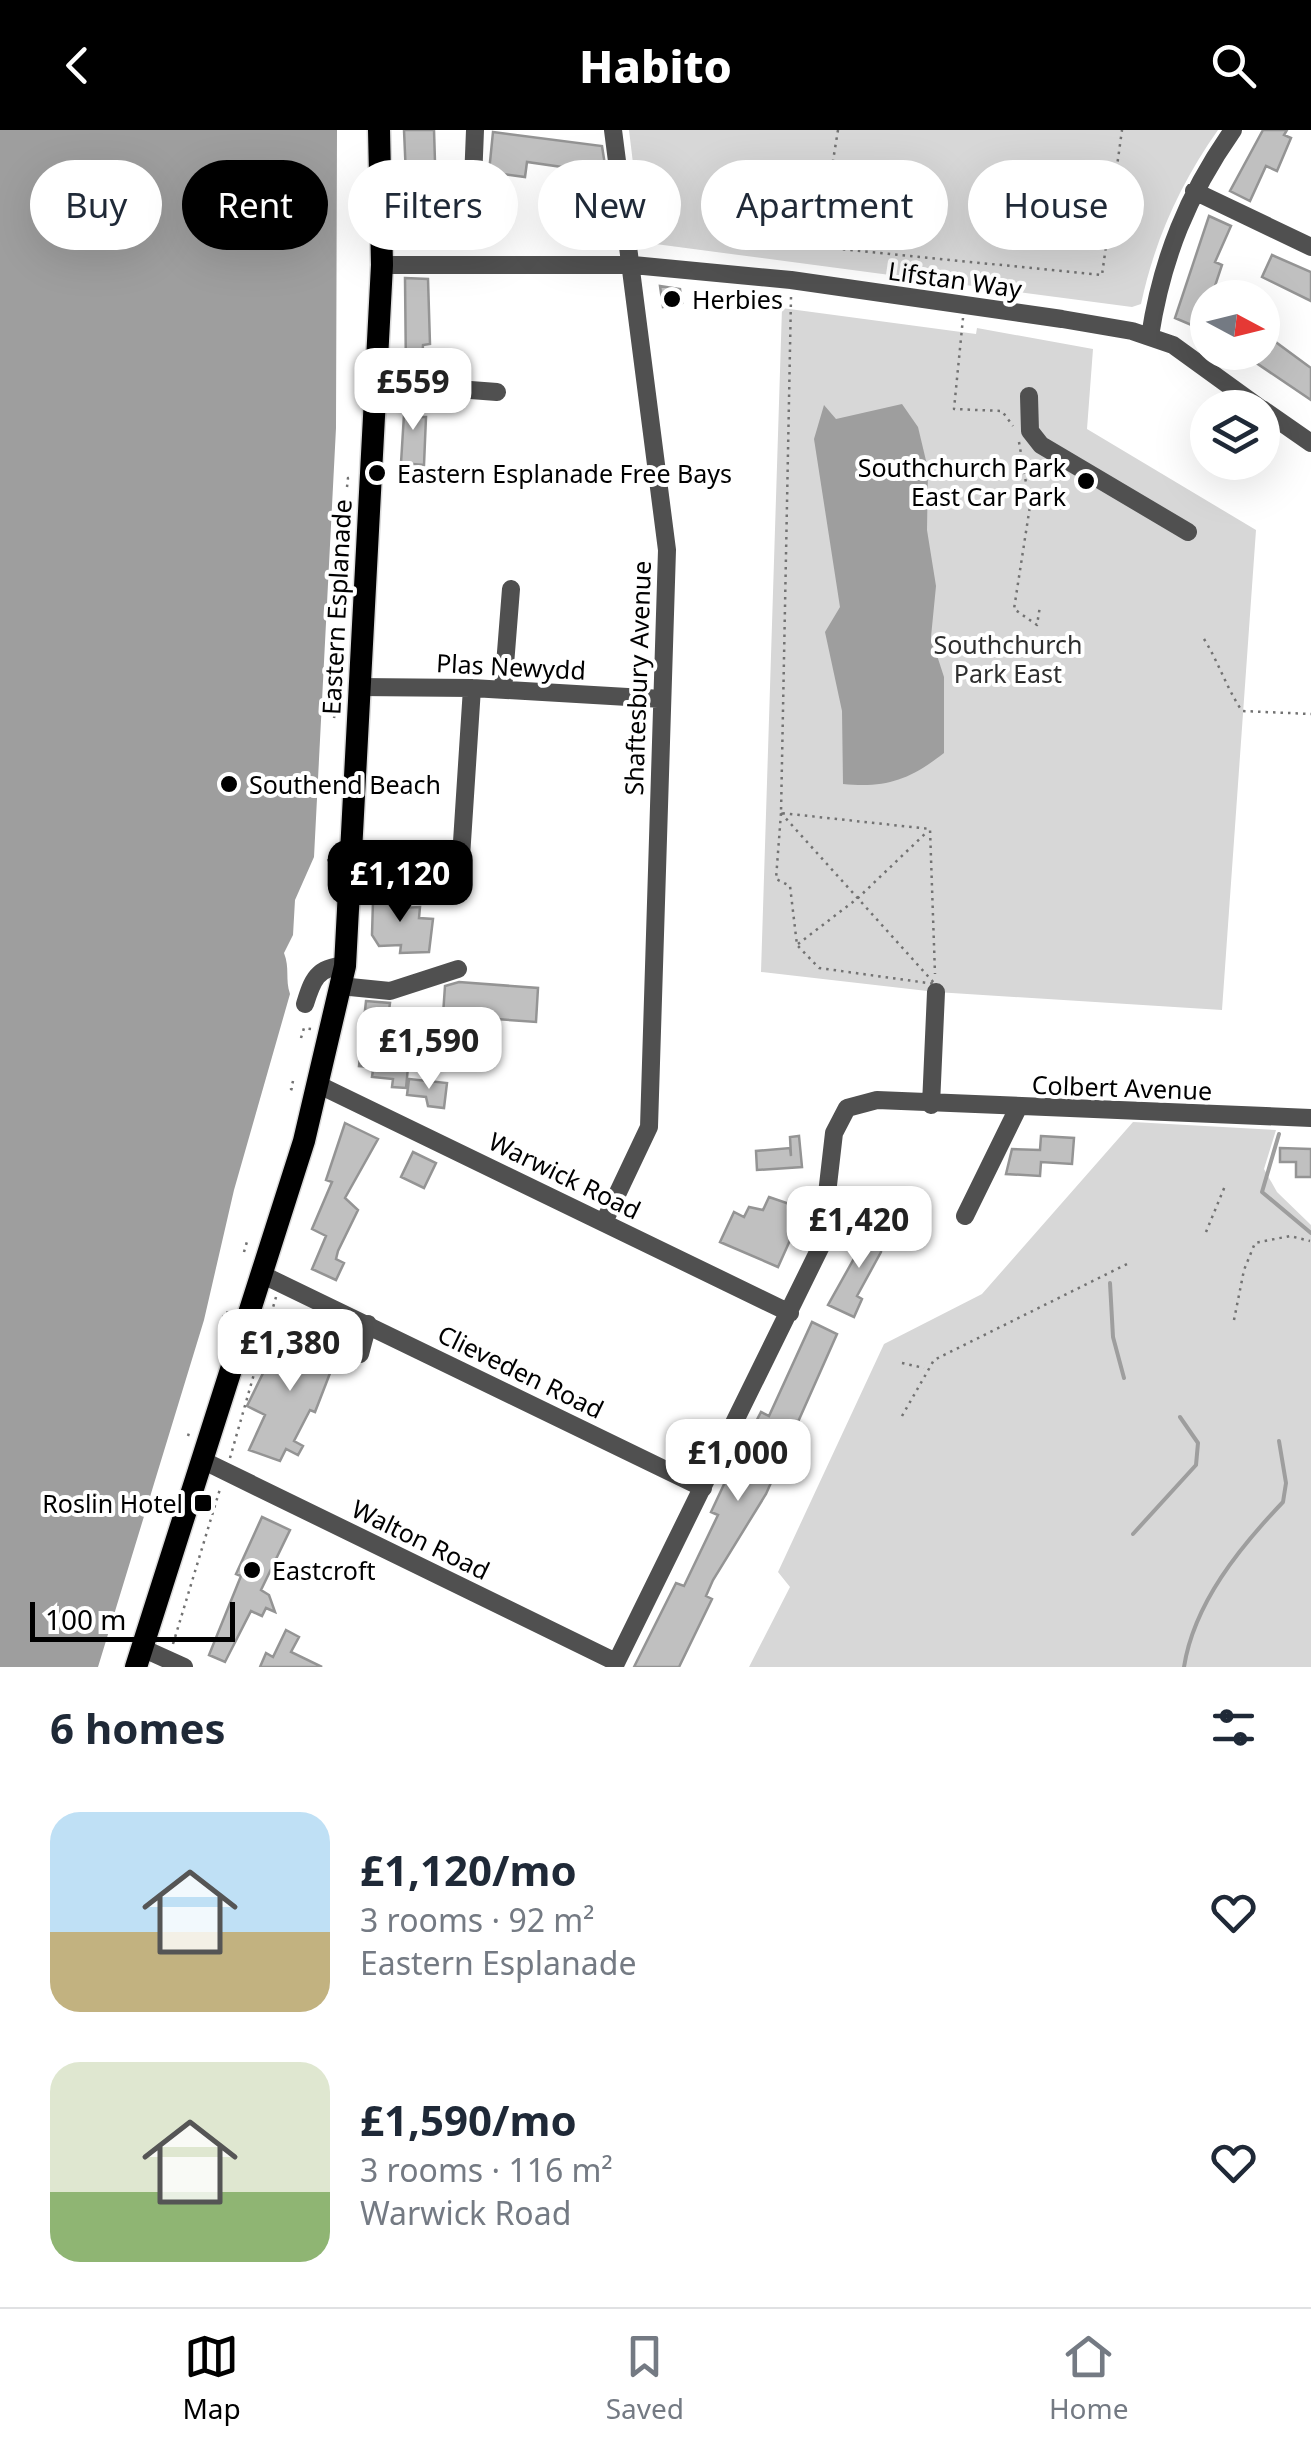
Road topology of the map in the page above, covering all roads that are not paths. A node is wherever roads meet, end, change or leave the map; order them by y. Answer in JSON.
{"nodes":[{"id":1,"x":379,"y":130,"type":"edge"},
{"id":2,"x":475,"y":130,"type":"edge"},
{"id":3,"x":614,"y":130,"type":"edge"},
{"id":4,"x":1233,"y":130,"type":"edge"},
{"id":5,"x":474,"y":160,"type":"edge"},
{"id":6,"x":1194,"y":191,"type":"junction"},
{"id":7,"x":1311,"y":247,"type":"edge"},
{"id":8,"x":382,"y":264,"type":"junction"},
{"id":9,"x":633,"y":265,"type":"junction"},
{"id":10,"x":1150,"y":336,"type":"junction"},
{"id":11,"x":377,"y":383,"type":"junction"},
{"id":12,"x":1236,"y":390,"type":"edge"},
{"id":13,"x":497,"y":392,"type":"dead end"},
{"id":14,"x":1029,"y":396,"type":"dead end"},
{"id":15,"x":1280,"y":421,"type":"edge"},
{"id":16,"x":1311,"y":443,"type":"edge"},
{"id":17,"x":1188,"y":532,"type":"dead end"},
{"id":18,"x":512,"y":589,"type":"dead end"},
{"id":19,"x":472,"y":688,"type":"junction"},
{"id":20,"x":503,"y":690,"type":"junction"},
{"id":21,"x":352,"y":693,"type":"junction"},
{"id":22,"x":662,"y":699,"type":"junction"},
{"id":23,"x":459,"y":888,"type":"dead end"},
{"id":24,"x":458,"y":969,"type":"dead end"},
{"id":25,"x":342,"y":976,"type":"junction"},
{"id":26,"x":936,"y":988,"type":"road end"},
{"id":27,"x":305,"y":1004,"type":"dead end"},
{"id":28,"x":318,"y":1084,"type":"junction"},
{"id":29,"x":931,"y":1104,"type":"junction"},
{"id":30,"x":1018,"y":1108,"type":"junction"},
{"id":31,"x":1311,"y":1118,"type":"edge"},
{"id":32,"x":965,"y":1216,"type":"dead end"},
{"id":33,"x":604,"y":1222,"type":"junction"},
{"id":34,"x":262,"y":1275,"type":"junction"},
{"id":35,"x":790,"y":1313,"type":"junction"},
{"id":36,"x":368,"y":1324,"type":"junction"},
{"id":37,"x":360,"y":1354,"type":"dead end"},
{"id":38,"x":204,"y":1462,"type":"junction"},
{"id":39,"x":703,"y":1488,"type":"junction"},
{"id":40,"x":139,"y":1658,"type":"edge"},
{"id":41,"x":615,"y":1665,"type":"edge"},
{"id":42,"x":184,"y":1667,"type":"edge"}],
"edges":[{"from":1,"to":8,"type":"main road","name":"Eastern Esplanade"},
{"from":2,"to":5,"type":"street"},
{"from":3,"to":9,"type":"street","name":"Shaftesbury Avenue"},
{"from":4,"to":6,"type":"street"},
{"from":6,"to":7,"type":"street"},
{"from":6,"to":10,"type":"street"},
{"from":8,"to":9,"type":"street","name":"Lifstan Way"},
{"from":8,"to":11,"type":"main road","name":"Eastern Esplanade"},
{"from":9,"to":10,"type":"street","name":"Lifstan Way"},
{"from":9,"to":22,"type":"street","name":"Shaftesbury Avenue"},
{"from":10,"to":12,"type":"street","name":"Lifstan Way"},
{"from":11,"to":13,"type":"street"},
{"from":11,"to":21,"type":"main road","name":"Eastern Esplanade"},
{"from":14,"to":17,"type":"street"},
{"from":15,"to":16,"type":"street","name":"Lifstan Way"},
{"from":18,"to":20,"type":"street"},
{"from":19,"to":20,"type":"street","name":"Plas Newydd"},
{"from":19,"to":21,"type":"street","name":"Plas Newydd"},
{"from":19,"to":23,"type":"street"},
{"from":20,"to":22,"type":"street","name":"Plas Newydd"},
{"from":21,"to":25,"type":"main road","name":"Eastern Esplanade"},
{"from":22,"to":33,"type":"street","name":"Shaftesbury Avenue"},
{"from":24,"to":25,"type":"street"},
{"from":25,"to":27,"type":"street"},
{"from":25,"to":28,"type":"main road","name":"Eastern Esplanade"},
{"from":26,"to":29,"type":"street"},
{"from":28,"to":33,"type":"street","name":"Warwick Road"},
{"from":28,"to":34,"type":"main road","name":"Eastern Esplanade"},
{"from":29,"to":30,"type":"street","name":"Colbert Avenue"},
{"from":29,"to":35,"type":"street","name":"Colbert Avenue"},
{"from":30,"to":31,"type":"street","name":"Colbert Avenue"},
{"from":30,"to":32,"type":"street"},
{"from":33,"to":35,"type":"street","name":"Warwick Road"},
{"from":34,"to":36,"type":"street","name":"Clieveden Road"},
{"from":34,"to":38,"type":"main road","name":"Eastern Esplanade"},
{"from":35,"to":39,"type":"street","name":"Colbert Avenue"},
{"from":36,"to":37,"type":"street"},
{"from":36,"to":39,"type":"street","name":"Clieveden Road"},
{"from":38,"to":40,"type":"main road","name":"Eastern Esplanade"},
{"from":38,"to":41,"type":"street","name":"Walton Road"},
{"from":39,"to":41,"type":"street","name":"Colbert Avenue"},
{"from":40,"to":42,"type":"street"}]}
